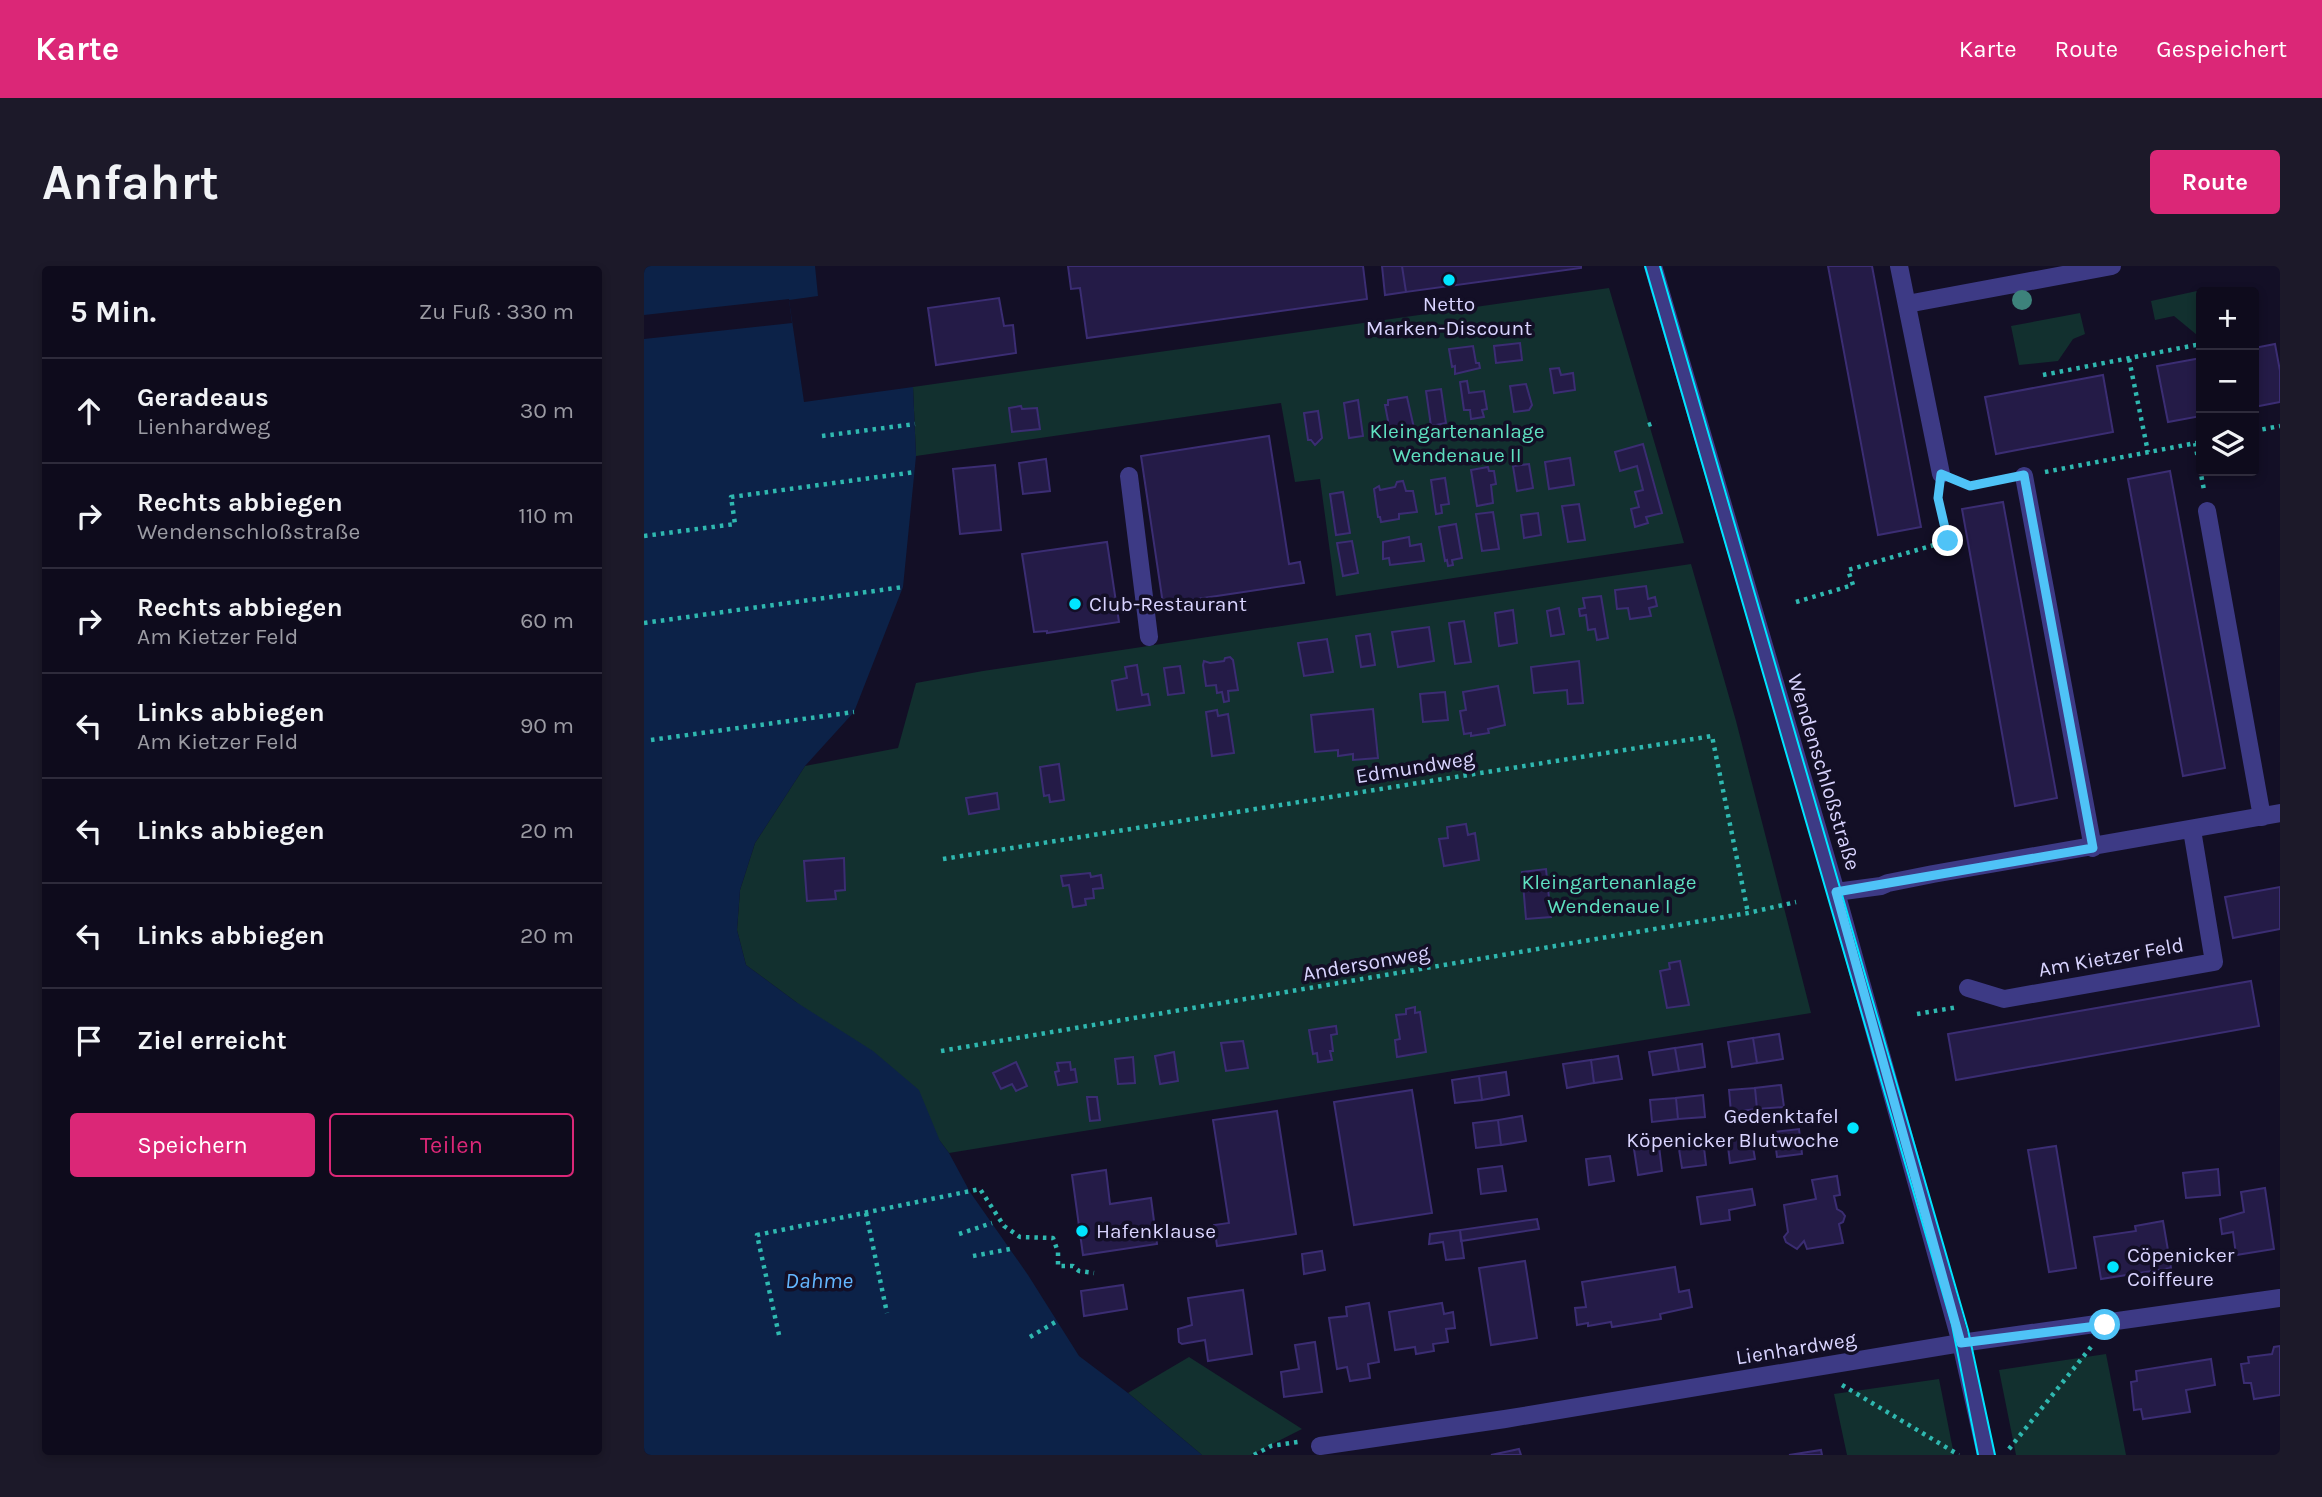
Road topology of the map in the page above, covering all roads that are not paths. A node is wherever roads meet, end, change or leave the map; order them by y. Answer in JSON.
{"nodes":[{"id":1,"x":1653,"y":266,"type":"edge"},
{"id":2,"x":1899,"y":266,"type":"edge"},
{"id":3,"x":2112,"y":266,"type":"edge"},
{"id":4,"x":1907,"y":304,"type":"junction"},
{"id":5,"x":1941,"y":474,"type":"road end"},
{"id":6,"x":2024,"y":475,"type":"road end"},
{"id":7,"x":1129,"y":477,"type":"dead end"},
{"id":8,"x":2207,"y":511,"type":"road end"},
{"id":9,"x":1149,"y":636,"type":"dead end"},
{"id":10,"x":2271,"y":815,"type":"edge"},
{"id":11,"x":2192,"y":830,"type":"junction"},
{"id":12,"x":2093,"y":848,"type":"junction"},
{"id":13,"x":1836,"y":892,"type":"junction"},
{"id":14,"x":1968,"y":988,"type":"dead end"},
{"id":15,"x":2280,"y":1298,"type":"edge"},
{"id":16,"x":1961,"y":1343,"type":"junction"},
{"id":17,"x":1320,"y":1446,"type":"road end"},
{"id":18,"x":1986,"y":1455,"type":"edge"}],
"edges":[{"from":1,"to":13,"type":"street","name":"Wendenschloßstraße"},
{"from":2,"to":4,"type":"street"},
{"from":3,"to":4,"type":"street"},
{"from":4,"to":5,"type":"street"},
{"from":6,"to":12,"type":"street"},
{"from":7,"to":9,"type":"street"},
{"from":8,"to":10,"type":"street"},
{"from":10,"to":11,"type":"street"},
{"from":11,"to":12,"type":"street"},
{"from":11,"to":14,"type":"street","name":"Am Kietzer Feld"},
{"from":12,"to":13,"type":"street"},
{"from":13,"to":16,"type":"street","name":"Wendenschloßstraße"},
{"from":15,"to":16,"type":"street","name":"Lienhardweg"},
{"from":16,"to":17,"type":"street","name":"Lienhardweg"},
{"from":16,"to":18,"type":"street","name":"Wendenschloßstraße"}]}
